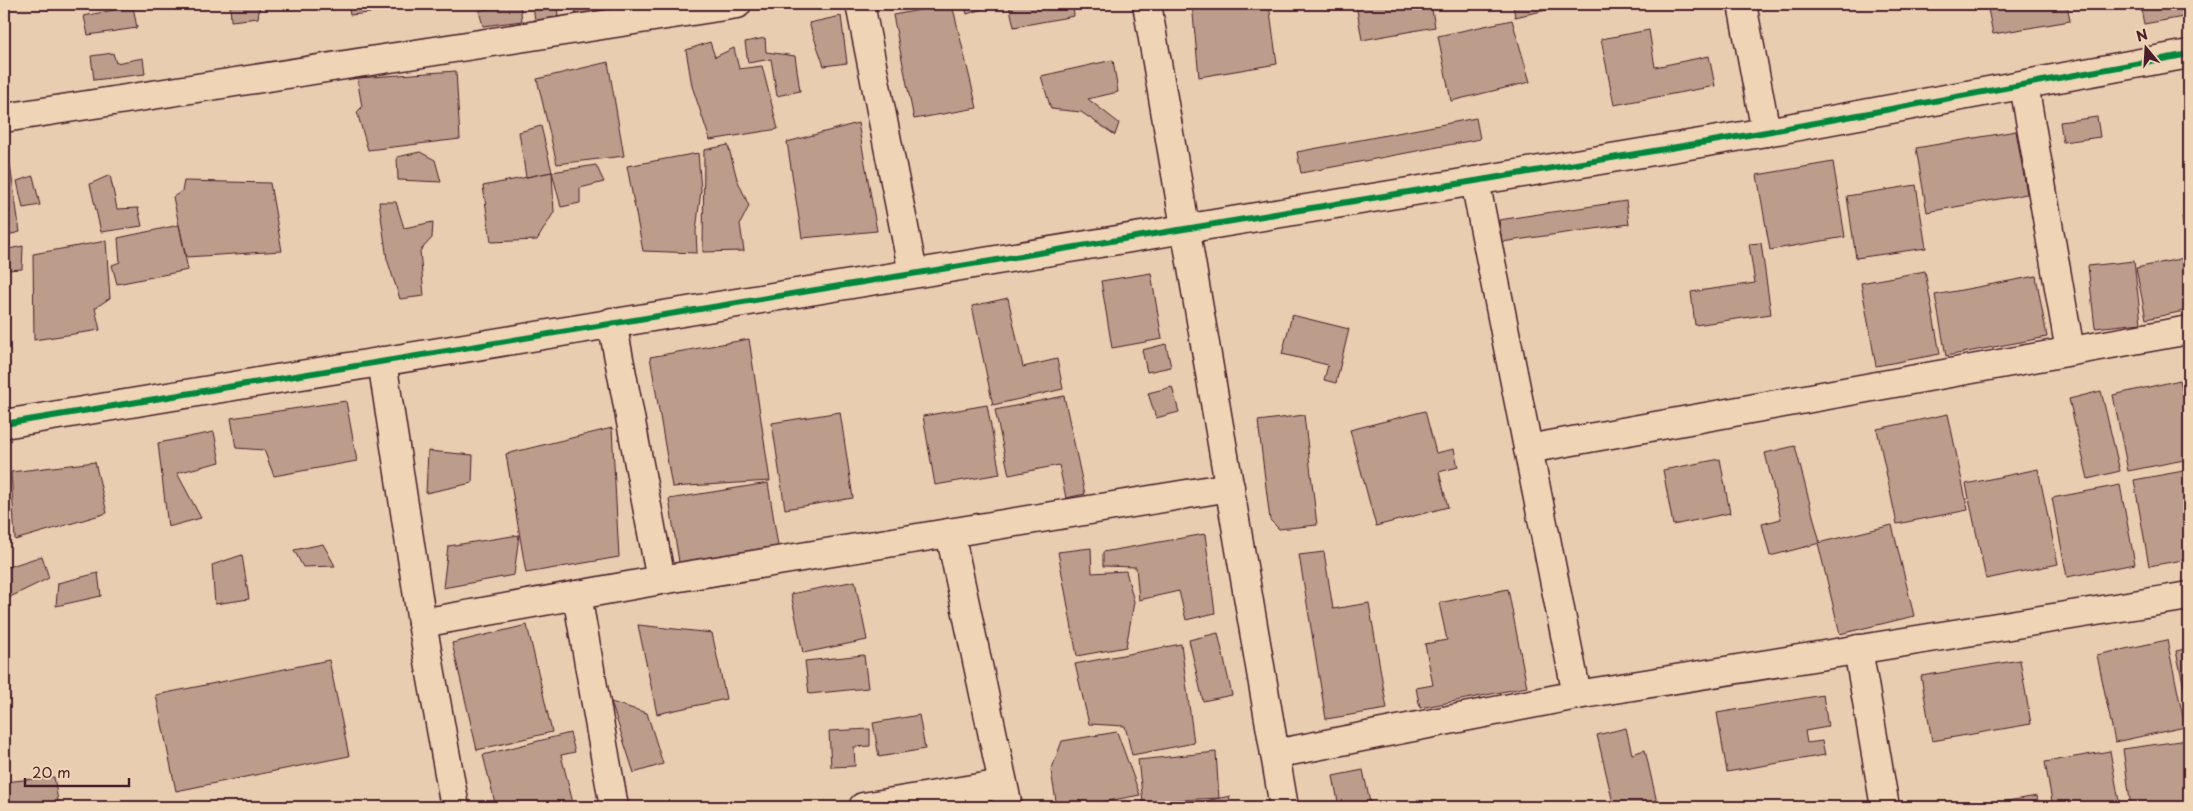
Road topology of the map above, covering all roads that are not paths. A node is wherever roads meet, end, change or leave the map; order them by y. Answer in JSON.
{"nodes":[{"id":1,"x":737,"y":4,"type":"edge"},
{"id":2,"x":860,"y":4,"type":"edge"},
{"id":3,"x":1147,"y":4,"type":"edge"},
{"id":4,"x":1742,"y":4,"type":"edge"},
{"id":5,"x":2189,"y":54,"type":"edge"},
{"id":6,"x":2024,"y":85,"type":"junction"},
{"id":7,"x":4,"y":118,"type":"edge"},
{"id":8,"x":1766,"y":132,"type":"junction"},
{"id":9,"x":1475,"y":181,"type":"junction"},
{"id":10,"x":1186,"y":227,"type":"junction"},
{"id":11,"x":913,"y":273,"type":"junction"},
{"id":12,"x":612,"y":322,"type":"junction"},
{"id":13,"x":2189,"y":330,"type":"edge"},
{"id":14,"x":2070,"y":351,"type":"junction"},
{"id":15,"x":382,"y":361,"type":"junction"},
{"id":16,"x":4,"y":424,"type":"edge"},
{"id":17,"x":1528,"y":449,"type":"junction"},
{"id":18,"x":1230,"y":487,"type":"junction"},
{"id":19,"x":950,"y":533,"type":"junction"},
{"id":20,"x":661,"y":580,"type":"junction"},
{"id":21,"x":576,"y":595,"type":"junction"},
{"id":22,"x":2189,"y":596,"type":"edge"},
{"id":23,"x":422,"y":623,"type":"junction"},
{"id":24,"x":1858,"y":649,"type":"junction"},
{"id":25,"x":1576,"y":695,"type":"junction"},
{"id":26,"x":1275,"y":754,"type":"junction"},
{"id":27,"x":1006,"y":796,"type":"edge"},
{"id":28,"x":454,"y":807,"type":"edge"},
{"id":29,"x":614,"y":807,"type":"edge"},
{"id":30,"x":863,"y":807,"type":"edge"},
{"id":31,"x":1284,"y":807,"type":"edge"},
{"id":32,"x":1885,"y":807,"type":"edge"}],
"edges":[{"from":1,"to":7,"type":"street"},
{"from":2,"to":11,"type":"street"},
{"from":3,"to":10,"type":"street"},
{"from":4,"to":8,"type":"street"},
{"from":5,"to":6,"type":"street"},
{"from":6,"to":8,"type":"street"},
{"from":6,"to":14,"type":"street"},
{"from":8,"to":9,"type":"street"},
{"from":9,"to":10,"type":"street"},
{"from":9,"to":17,"type":"street"},
{"from":10,"to":11,"type":"street"},
{"from":10,"to":18,"type":"street"},
{"from":11,"to":12,"type":"street"},
{"from":12,"to":15,"type":"street"},
{"from":12,"to":20,"type":"street"},
{"from":13,"to":14,"type":"street"},
{"from":14,"to":17,"type":"street"},
{"from":15,"to":16,"type":"street"},
{"from":15,"to":23,"type":"street"},
{"from":17,"to":25,"type":"street"},
{"from":18,"to":19,"type":"street"},
{"from":18,"to":26,"type":"street"},
{"from":19,"to":20,"type":"street"},
{"from":19,"to":27,"type":"street"},
{"from":20,"to":21,"type":"street"},
{"from":21,"to":23,"type":"street"},
{"from":21,"to":29,"type":"street"},
{"from":22,"to":24,"type":"street"},
{"from":23,"to":28,"type":"street"},
{"from":24,"to":25,"type":"street"},
{"from":24,"to":32,"type":"street"},
{"from":25,"to":26,"type":"street"},
{"from":26,"to":31,"type":"street"},
{"from":27,"to":30,"type":"street"}]}
